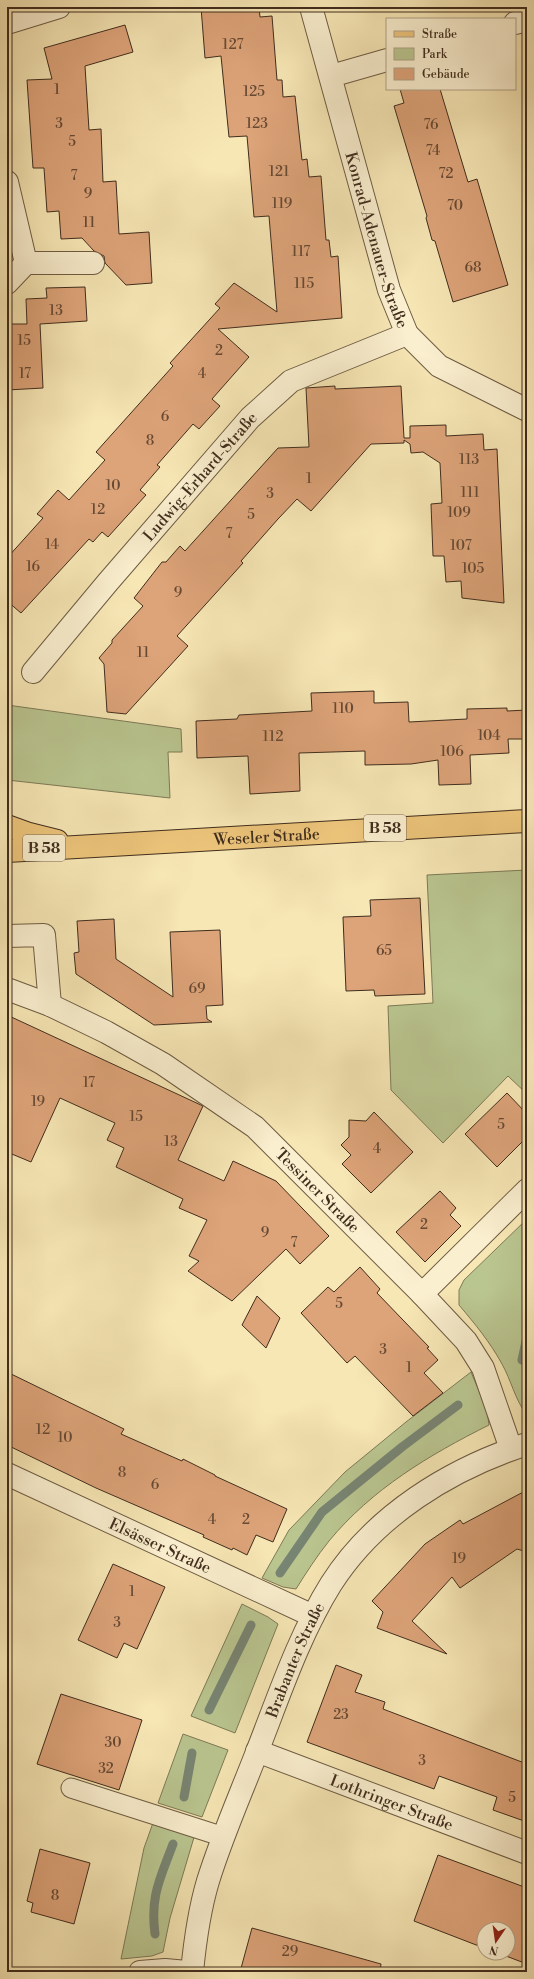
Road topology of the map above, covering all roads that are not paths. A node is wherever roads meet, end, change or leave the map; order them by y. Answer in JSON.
{"nodes":[{"id":1,"x":59,"y":7,"type":"edge"},
{"id":2,"x":311,"y":7,"type":"edge"},
{"id":3,"x":527,"y":20,"type":"edge"},
{"id":4,"x":7,"y":23,"type":"edge"},
{"id":5,"x":516,"y":23,"type":"edge"},
{"id":6,"x":386,"y":60,"type":"edge"},
{"id":7,"x":330,"y":76,"type":"junction"},
{"id":8,"x":7,"y":182,"type":"edge"},
{"id":9,"x":26,"y":263,"type":"junction"},
{"id":10,"x":93,"y":263,"type":"dead end"},
{"id":11,"x":7,"y":282,"type":"edge"},
{"id":12,"x":407,"y":334,"type":"junction"},
{"id":13,"x":527,"y":410,"type":"edge"},
{"id":14,"x":34,"y":672,"type":"dead end"},
{"id":15,"x":527,"y":820,"type":"edge"},
{"id":16,"x":7,"y":826,"type":"edge"},
{"id":17,"x":81,"y":846,"type":"junction"},
{"id":18,"x":7,"y":851,"type":"edge"},
{"id":19,"x":7,"y":936,"type":"edge"},
{"id":20,"x":7,"y":989,"type":"edge"},
{"id":21,"x":50,"y":1005,"type":"junction"},
{"id":22,"x":527,"y":1190,"type":"edge"},
{"id":23,"x":422,"y":1294,"type":"junction"},
{"id":24,"x":519,"y":1447,"type":"edge"},
{"id":25,"x":7,"y":1474,"type":"edge"},
{"id":26,"x":313,"y":1616,"type":"junction"},
{"id":27,"x":257,"y":1751,"type":"junction"},
{"id":28,"x":71,"y":1788,"type":"dead end"},
{"id":29,"x":224,"y":1837,"type":"junction"},
{"id":30,"x":527,"y":1853,"type":"edge"},
{"id":31,"x":140,"y":1972,"type":"edge"},
{"id":32,"x":187,"y":1972,"type":"edge"},
{"id":33,"x":192,"y":1972,"type":"edge"}],
"edges":[{"from":1,"to":4,"type":"street"},
{"from":2,"to":7,"type":"street","name":"Konrad-Adenauer-Straße"},
{"from":3,"to":5,"type":"street"},
{"from":6,"to":7,"type":"street"},
{"from":7,"to":12,"type":"street","name":"Konrad-Adenauer-Straße"},
{"from":8,"to":9,"type":"street"},
{"from":9,"to":10,"type":"street"},
{"from":9,"to":11,"type":"street"},
{"from":12,"to":13,"type":"street","name":"Konrad-Adenauer-Straße"},
{"from":12,"to":14,"type":"street","name":"Ludwig-Erhard-Straße"},
{"from":15,"to":17,"type":"main road","name":"Weseler Straße","number":"B 58"},
{"from":16,"to":17,"type":"main road"},
{"from":17,"to":18,"type":"main road","name":"Weseler Straße","number":"B 58"},
{"from":19,"to":21,"type":"street"},
{"from":20,"to":21,"type":"street","name":"Tessiner Straße"},
{"from":21,"to":23,"type":"street","name":"Tessiner Straße"},
{"from":22,"to":23,"type":"street"},
{"from":23,"to":24,"type":"street","name":"Tessiner Straße"},
{"from":24,"to":26,"type":"street","name":"Brabanter Straße"},
{"from":25,"to":26,"type":"street","name":"Elsässer Straße"},
{"from":26,"to":27,"type":"street","name":"Brabanter Straße"},
{"from":27,"to":29,"type":"street","name":"Brabanter Straße"},
{"from":27,"to":30,"type":"street","name":"Lothringer Straße"},
{"from":28,"to":29,"type":"lane"},
{"from":29,"to":33,"type":"street","name":"Brabanter Straße"},
{"from":31,"to":32,"type":"street"}]}
